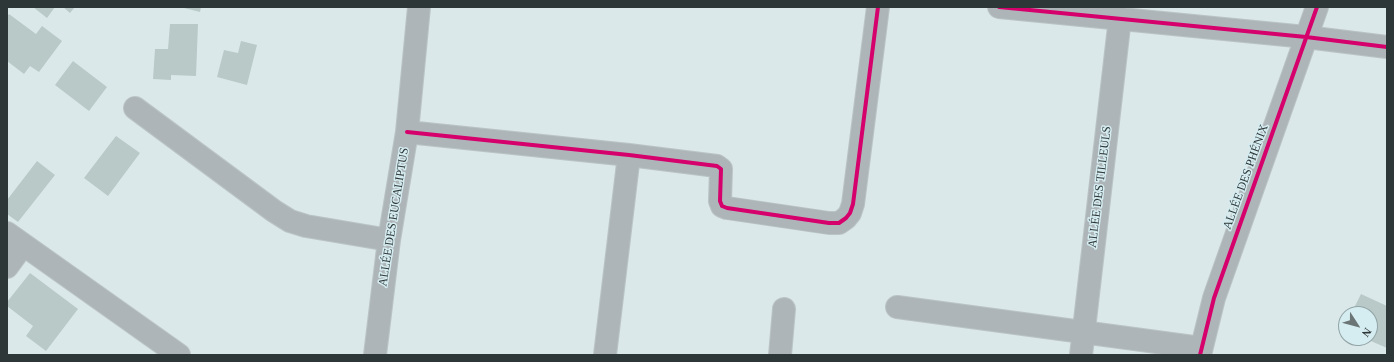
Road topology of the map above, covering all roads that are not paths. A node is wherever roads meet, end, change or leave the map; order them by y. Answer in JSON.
{"nodes":[{"id":1,"x":420,"y":7,"type":"edge"},
{"id":2,"x":878,"y":7,"type":"edge"},
{"id":3,"x":999,"y":7,"type":"edge"},
{"id":4,"x":1317,"y":7,"type":"edge"},
{"id":5,"x":1120,"y":18,"type":"junction"},
{"id":6,"x":1306,"y":37,"type":"junction"},
{"id":7,"x":1387,"y":46,"type":"edge"},
{"id":8,"x":135,"y":108,"type":"dead end"},
{"id":9,"x":407,"y":132,"type":"junction"},
{"id":10,"x":629,"y":155,"type":"junction"},
{"id":11,"x":15,"y":239,"type":"edge"},
{"id":12,"x":388,"y":240,"type":"junction"},
{"id":13,"x":7,"y":267,"type":"edge"},
{"id":14,"x":897,"y":307,"type":"dead end"},
{"id":15,"x":784,"y":309,"type":"dead end"},
{"id":16,"x":1083,"y":332,"type":"junction"},
{"id":17,"x":1200,"y":352,"type":"edge"},
{"id":18,"x":179,"y":355,"type":"edge"},
{"id":19,"x":375,"y":355,"type":"edge"},
{"id":20,"x":605,"y":355,"type":"edge"},
{"id":21,"x":780,"y":355,"type":"edge"},
{"id":22,"x":1081,"y":355,"type":"edge"}],
"edges":[{"from":1,"to":9,"type":"street","name":"ALLÉE DES EUCALIPTUS"},
{"from":2,"to":10,"type":"street"},
{"from":3,"to":5,"type":"street"},
{"from":4,"to":6,"type":"street","name":"ALLÉE DES PHÉNIX"},
{"from":5,"to":6,"type":"street"},
{"from":5,"to":16,"type":"street","name":"ALLÉE DES TILLEULS"},
{"from":6,"to":7,"type":"street"},
{"from":6,"to":17,"type":"street","name":"ALLÉE DES PHÉNIX"},
{"from":8,"to":12,"type":"street"},
{"from":9,"to":10,"type":"street"},
{"from":9,"to":12,"type":"street","name":"ALLÉE DES EUCALIPTUS"},
{"from":10,"to":20,"type":"street"},
{"from":11,"to":13,"type":"street"},
{"from":11,"to":18,"type":"street"},
{"from":12,"to":19,"type":"street","name":"ALLÉE DES EUCALIPTUS"},
{"from":14,"to":16,"type":"street"},
{"from":15,"to":21,"type":"street"},
{"from":16,"to":17,"type":"street"},
{"from":16,"to":22,"type":"street","name":"ALLÉE DES TILLEULS"}]}
